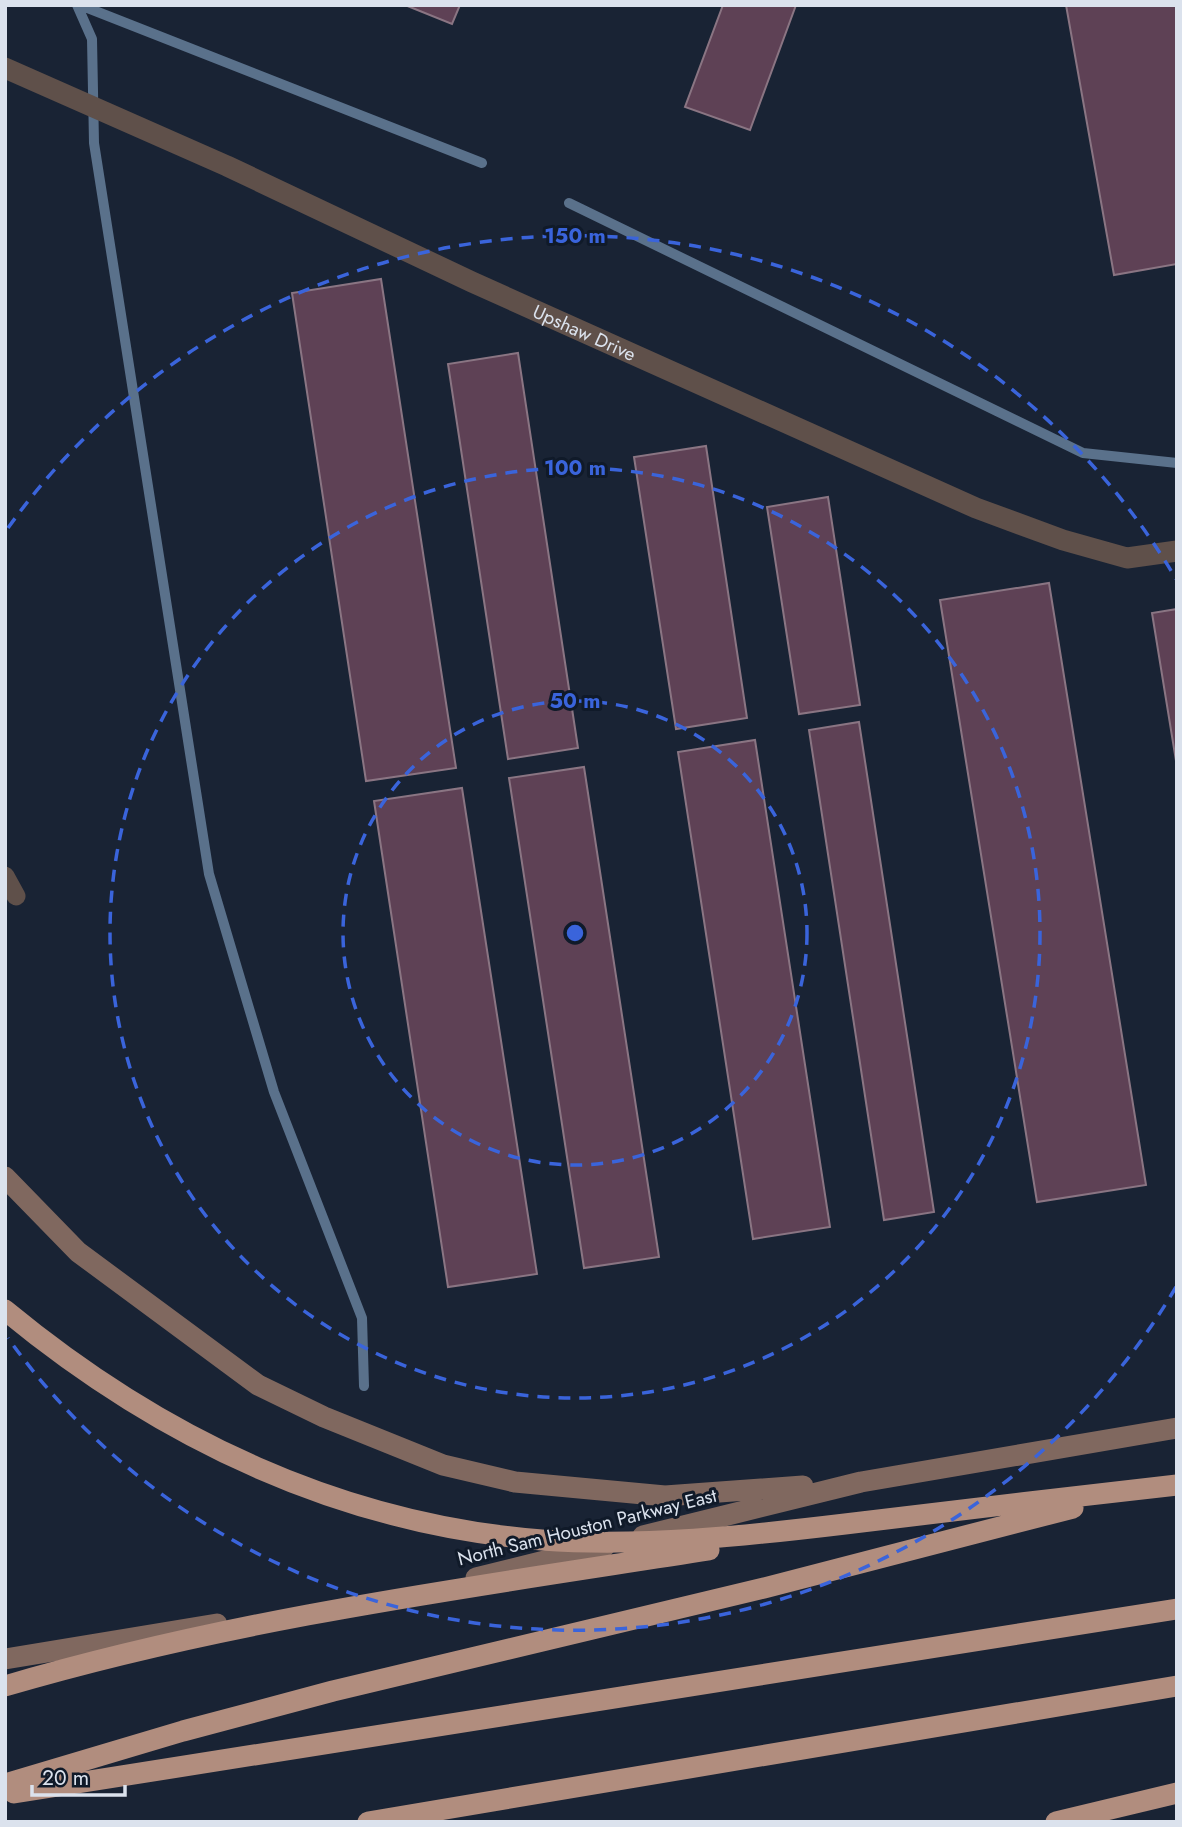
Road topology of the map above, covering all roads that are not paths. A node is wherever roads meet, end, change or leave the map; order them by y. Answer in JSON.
{"nodes":[{"id":1,"x":5,"y":68,"type":"edge"},
{"id":2,"x":1177,"y":551,"type":"edge"},
{"id":3,"x":5,"y":876,"type":"edge"},
{"id":4,"x":16,"y":895,"type":"dead end"},
{"id":5,"x":5,"y":1177,"type":"edge"},
{"id":6,"x":5,"y":1310,"type":"edge"},
{"id":7,"x":1177,"y":1428,"type":"edge"},
{"id":8,"x":861,"y":1482,"type":"junction"},
{"id":9,"x":1177,"y":1483,"type":"edge"},
{"id":10,"x":953,"y":1512,"type":"junction"},
{"id":11,"x":1177,"y":1609,"type":"edge"},
{"id":12,"x":5,"y":1660,"type":"edge"},
{"id":13,"x":5,"y":1686,"type":"edge"},
{"id":14,"x":1177,"y":1686,"type":"edge"},
{"id":15,"x":5,"y":1784,"type":"edge"},
{"id":16,"x":1177,"y":1793,"type":"edge"},
{"id":17,"x":5,"y":1794,"type":"edge"},
{"id":18,"x":368,"y":1822,"type":"edge"},
{"id":19,"x":1056,"y":1822,"type":"edge"}],
"edges":[{"from":1,"to":2,"type":"street","name":"Upshaw Drive"},
{"from":3,"to":4,"type":"lane"},
{"from":5,"to":8,"type":"main road"},
{"from":6,"to":10,"type":"highway"},
{"from":7,"to":8,"type":"main road","name":"North Sam Houston Parkway East"},
{"from":8,"to":12,"type":"main road","name":"North Sam Houston Parkway East"},
{"from":9,"to":10,"type":"highway"},
{"from":9,"to":15,"type":"highway"},
{"from":10,"to":13,"type":"highway"},
{"from":11,"to":17,"type":"highway"},
{"from":14,"to":18,"type":"highway"},
{"from":16,"to":19,"type":"highway"}]}
